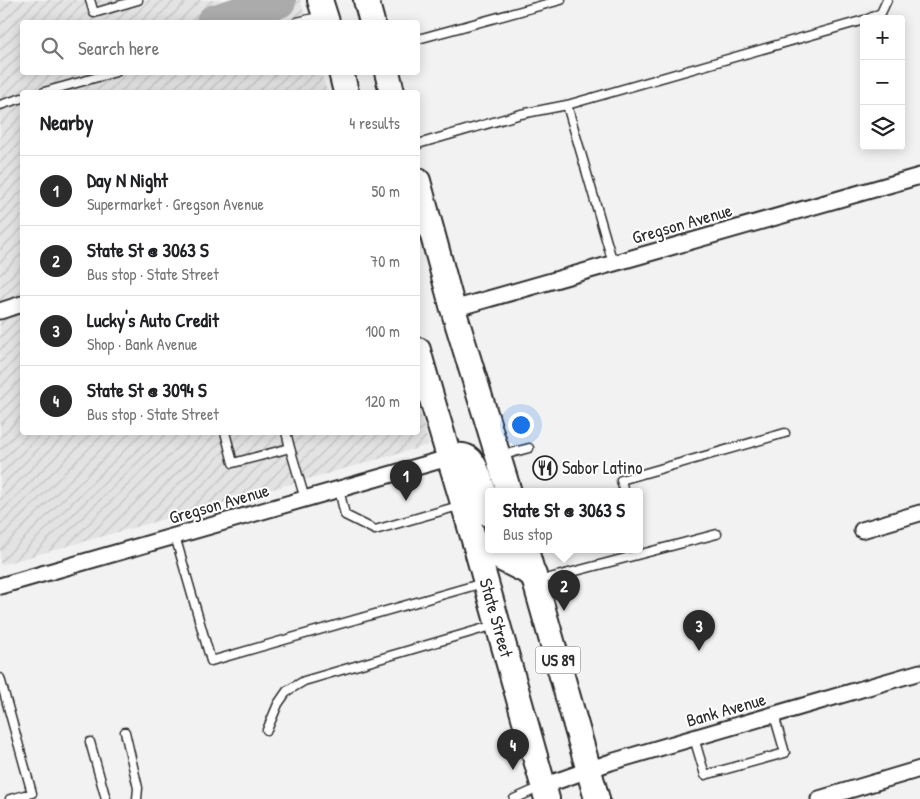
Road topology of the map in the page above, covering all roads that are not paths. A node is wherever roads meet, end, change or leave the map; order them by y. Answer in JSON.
{"nodes":[{"id":1,"x":90,"y":0,"type":"edge"},
{"id":2,"x":138,"y":0,"type":"edge"},
{"id":3,"x":366,"y":0,"type":"edge"},
{"id":4,"x":561,"y":0,"type":"edge"},
{"id":5,"x":887,"y":0,"type":"edge"},
{"id":6,"x":324,"y":12,"type":"edge"},
{"id":7,"x":877,"y":15,"type":"edge"},
{"id":8,"x":302,"y":20,"type":"edge"},
{"id":9,"x":371,"y":20,"type":"edge"},
{"id":10,"x":860,"y":21,"type":"edge"},
{"id":11,"x":420,"y":38,"type":"edge"},
{"id":12,"x":105,"y":75,"type":"edge"},
{"id":13,"x":342,"y":75,"type":"edge"},
{"id":14,"x":387,"y":75,"type":"edge"},
{"id":15,"x":51,"y":90,"type":"edge"},
{"id":16,"x":346,"y":90,"type":"edge"},
{"id":17,"x":391,"y":90,"type":"edge"},
{"id":18,"x":20,"y":99,"type":"edge"},
{"id":19,"x":0,"y":105,"type":"edge"},
{"id":20,"x":567,"y":105,"type":"junction"},
{"id":21,"x":420,"y":143,"type":"edge"},
{"id":22,"x":920,"y":176,"type":"edge"},
{"id":23,"x":420,"y":188,"type":"edge"},
{"id":24,"x":613,"y":264,"type":"junction"},
{"id":25,"x":20,"y":305,"type":"edge"},
{"id":26,"x":453,"y":309,"type":"junction"},
{"id":27,"x":0,"y":311,"type":"edge"},
{"id":28,"x":420,"y":357,"type":"edge"},
{"id":29,"x":785,"y":433,"type":"dead end"},
{"id":30,"x":226,"y":435,"type":"edge"},
{"id":31,"x":287,"y":435,"type":"edge"},
{"id":32,"x":290,"y":448,"type":"junction"},
{"id":33,"x":529,"y":448,"type":"dead end"},
{"id":34,"x":498,"y":457,"type":"junction"},
{"id":35,"x":448,"y":458,"type":"junction"},
{"id":36,"x":508,"y":488,"type":"edge"},
{"id":37,"x":623,"y":488,"type":"edge"},
{"id":38,"x":339,"y":489,"type":"junction"},
{"id":39,"x":305,"y":499,"type":"junction"},
{"id":40,"x":485,"y":500,"type":"edge"},
{"id":41,"x":463,"y":504,"type":"junction"},
{"id":42,"x":920,"y":513,"type":"edge"},
{"id":43,"x":862,"y":530,"type":"dead end"},
{"id":44,"x":718,"y":534,"type":"dead end"},
{"id":45,"x":175,"y":536,"type":"junction"},
{"id":46,"x":643,"y":552,"type":"edge"},
{"id":47,"x":501,"y":553,"type":"edge"},
{"id":48,"x":527,"y":553,"type":"edge"},
{"id":49,"x":639,"y":553,"type":"edge"},
{"id":50,"x":535,"y":578,"type":"junction"},
{"id":51,"x":486,"y":582,"type":"junction"},
{"id":52,"x":0,"y":586,"type":"edge"},
{"id":53,"x":498,"y":624,"type":"junction"},
{"id":54,"x":920,"y":672,"type":"edge"},
{"id":55,"x":0,"y":678,"type":"edge"},
{"id":56,"x":774,"y":715,"type":"junction"},
{"id":57,"x":267,"y":730,"type":"dead end"},
{"id":58,"x":125,"y":732,"type":"dead end"},
{"id":59,"x":694,"y":738,"type":"junction"},
{"id":60,"x":90,"y":742,"type":"dead end"},
{"id":61,"x":920,"y":769,"type":"edge"},
{"id":62,"x":589,"y":770,"type":"junction"},
{"id":63,"x":545,"y":792,"type":"edge"},
{"id":64,"x":10,"y":799,"type":"edge"},
{"id":65,"x":106,"y":799,"type":"edge"},
{"id":66,"x":137,"y":799,"type":"edge"},
{"id":67,"x":514,"y":799,"type":"edge"},
{"id":68,"x":597,"y":799,"type":"edge"},
{"id":69,"x":819,"y":799,"type":"edge"}],
"edges":[{"from":1,"to":2,"type":"lane"},
{"from":3,"to":9,"type":"main road"},
{"from":4,"to":11,"type":"lane"},
{"from":5,"to":7,"type":"lane"},
{"from":6,"to":8,"type":"lane"},
{"from":10,"to":20,"type":"lane"},
{"from":12,"to":15,"type":"lane"},
{"from":13,"to":16,"type":"main road"},
{"from":14,"to":17,"type":"main road"},
{"from":18,"to":19,"type":"lane"},
{"from":20,"to":21,"type":"lane"},
{"from":20,"to":24,"type":"lane"},
{"from":22,"to":24,"type":"street","name":"Gregson Avenue"},
{"from":23,"to":26,"type":"main road"},
{"from":24,"to":26,"type":"street","name":"Gregson Avenue"},
{"from":25,"to":27,"type":"street"},
{"from":26,"to":34,"type":"main road"},
{"from":28,"to":35,"type":"main road","name":"State Street","number":"US 89"},
{"from":29,"to":37,"type":"lane"},
{"from":30,"to":32,"type":"lane"},
{"from":31,"to":32,"type":"lane"},
{"from":32,"to":39,"type":"lane"},
{"from":33,"to":34,"type":"lane"},
{"from":34,"to":36,"type":"main road"},
{"from":35,"to":38,"type":"street","name":"Gregson Avenue"},
{"from":35,"to":40,"type":"main road"},
{"from":35,"to":41,"type":"main road","name":"State Street","number":"US 89"},
{"from":38,"to":39,"type":"street","name":"Gregson Avenue"},
{"from":38,"to":41,"type":"lane"},
{"from":39,"to":45,"type":"street","name":"Gregson Avenue"},
{"from":41,"to":51,"type":"main road","name":"State Street","number":"US 89"},
{"from":42,"to":43,"type":"street"},
{"from":44,"to":46,"type":"lane"},
{"from":45,"to":51,"type":"lane"},
{"from":45,"to":52,"type":"street","name":"Gregson Avenue"},
{"from":47,"to":50,"type":"main road"},
{"from":48,"to":50,"type":"main road","number":"US 89"},
{"from":49,"to":50,"type":"lane"},
{"from":50,"to":62,"type":"main road","number":"US 89"},
{"from":51,"to":53,"type":"main road","name":"State Street","number":"US 89"},
{"from":53,"to":57,"type":"lane"},
{"from":53,"to":63,"type":"main road","name":"State Street","number":"US 89"},
{"from":54,"to":56,"type":"street","name":"Bank Avenue"},
{"from":55,"to":64,"type":"lane"},
{"from":56,"to":59,"type":"street","name":"Bank Avenue"},
{"from":56,"to":59,"type":"lane"},
{"from":58,"to":66,"type":"lane"},
{"from":59,"to":62,"type":"street","name":"Bank Avenue"},
{"from":60,"to":65,"type":"lane"},
{"from":61,"to":69,"type":"street"},
{"from":62,"to":63,"type":"street","name":"Bank Avenue"},
{"from":62,"to":68,"type":"main road","number":"US 89"},
{"from":63,"to":67,"type":"lane"}]}
